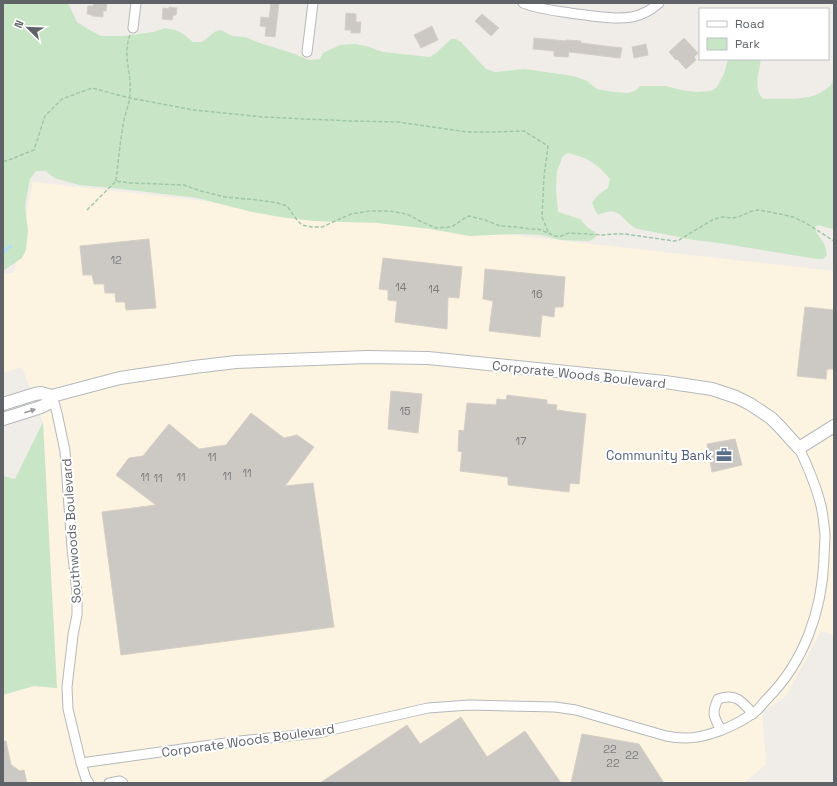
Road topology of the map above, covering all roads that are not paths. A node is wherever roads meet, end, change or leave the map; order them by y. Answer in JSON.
{"nodes":[{"id":1,"x":136,"y":3,"type":"edge"},
{"id":2,"x":313,"y":3,"type":"edge"},
{"id":3,"x":523,"y":3,"type":"edge"},
{"id":4,"x":659,"y":3,"type":"edge"},
{"id":5,"x":133,"y":28,"type":"road end"},
{"id":6,"x":307,"y":52,"type":"dead end"},
{"id":7,"x":52,"y":396,"type":"junction"},
{"id":8,"x":3,"y":404,"type":"edge"},
{"id":9,"x":3,"y":419,"type":"edge"},
{"id":10,"x":834,"y":426,"type":"edge"},
{"id":11,"x":799,"y":448,"type":"junction"},
{"id":12,"x":753,"y":714,"type":"junction"},
{"id":13,"x":721,"y":730,"type":"junction"},
{"id":14,"x":81,"y":763,"type":"junction"},
{"id":15,"x":89,"y":783,"type":"edge"},
{"id":16,"x":109,"y":783,"type":"edge"},
{"id":17,"x":123,"y":783,"type":"edge"}],
"edges":[{"from":1,"to":5,"type":"street"},
{"from":2,"to":6,"type":"street"},
{"from":3,"to":4,"type":"street"},
{"from":7,"to":8,"type":"street","name":"Corporate Woods Boulevard"},
{"from":9,"to":7,"type":"street","name":"Corporate Woods Boulevard","one_way":true},
{"from":7,"to":11,"type":"street","name":"Corporate Woods Boulevard"},
{"from":7,"to":14,"type":"street","name":"Southwoods Boulevard"},
{"from":10,"to":11,"type":"street"},
{"from":11,"to":12,"type":"street","name":"Corporate Woods Boulevard"},
{"from":12,"to":13,"type":"street","name":"Corporate Woods Boulevard"},
{"from":12,"to":13,"type":"street"},
{"from":13,"to":14,"type":"street","name":"Corporate Woods Boulevard"},
{"from":14,"to":15,"type":"street","name":"Southwoods Boulevard"},
{"from":16,"to":17,"type":"street"}]}
